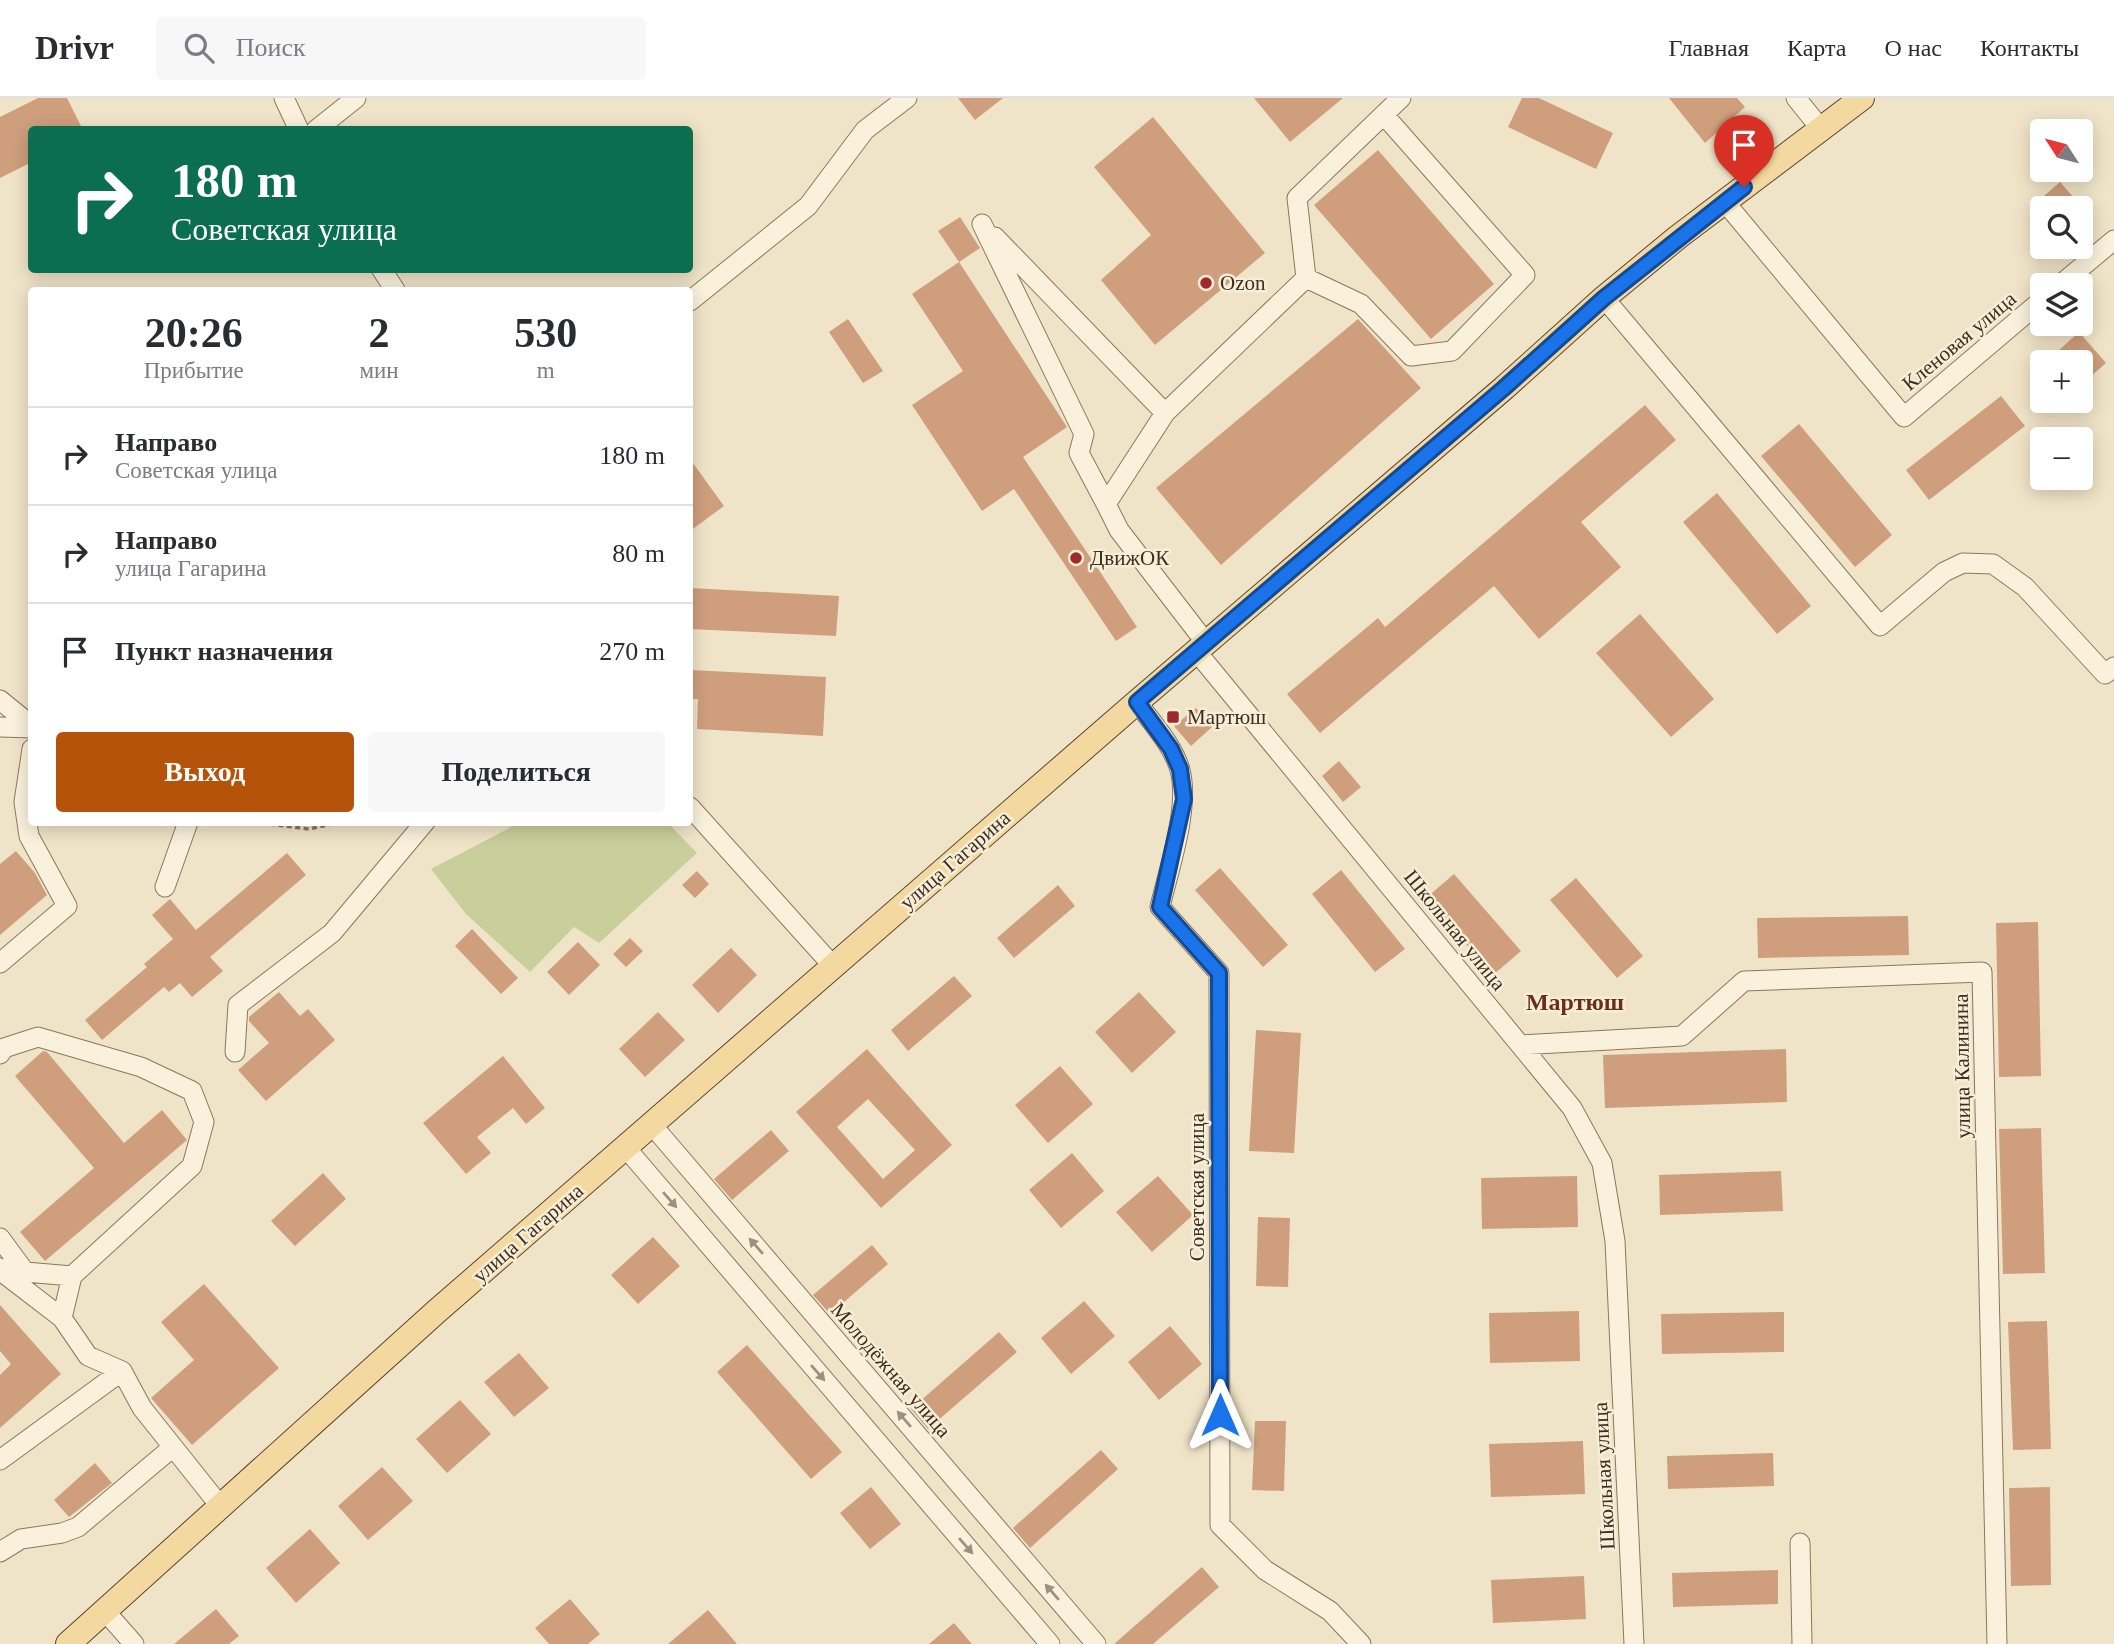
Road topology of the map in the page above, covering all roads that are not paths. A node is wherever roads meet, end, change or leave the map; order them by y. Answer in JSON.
{"nodes":[{"id":1,"x":284,"y":98,"type":"edge"},
{"id":2,"x":356,"y":98,"type":"edge"},
{"id":3,"x":907,"y":98,"type":"edge"},
{"id":4,"x":1401,"y":98,"type":"edge"},
{"id":5,"x":1796,"y":98,"type":"edge"},
{"id":6,"x":1861,"y":98,"type":"edge"},
{"id":7,"x":1384,"y":115,"type":"junction"},
{"id":8,"x":297,"y":126,"type":"edge"},
{"id":9,"x":321,"y":126,"type":"edge"},
{"id":10,"x":1821,"y":129,"type":"junction"},
{"id":11,"x":1724,"y":201,"type":"junction"},
{"id":12,"x":2114,"y":240,"type":"edge"},
{"id":13,"x":2074,"y":273,"type":"edge"},
{"id":14,"x":1306,"y":278,"type":"junction"},
{"id":15,"x":1604,"y":298,"type":"junction"},
{"id":16,"x":693,"y":299,"type":"edge"},
{"id":17,"x":2030,"y":310,"type":"edge"},
{"id":18,"x":1165,"y":413,"type":"junction"},
{"id":19,"x":1105,"y":504,"type":"junction"},
{"id":20,"x":1201,"y":647,"type":"junction"},
{"id":21,"x":2114,"y":667,"type":"edge"},
{"id":22,"x":0,"y":700,"type":"edge"},
{"id":23,"x":1137,"y":702,"type":"junction"},
{"id":24,"x":28,"y":724,"type":"edge"},
{"id":25,"x":0,"y":727,"type":"edge"},
{"id":26,"x":28,"y":727,"type":"edge"},
{"id":27,"x":28,"y":776,"type":"edge"},
{"id":28,"x":693,"y":810,"type":"edge"},
{"id":29,"x":187,"y":826,"type":"edge"},
{"id":30,"x":422,"y":826,"type":"edge"},
{"id":31,"x":165,"y":887,"type":"dead end"},
{"id":32,"x":0,"y":963,"type":"edge"},
{"id":33,"x":832,"y":966,"type":"junction"},
{"id":34,"x":1520,"y":1045,"type":"junction"},
{"id":35,"x":235,"y":1052,"type":"dead end"},
{"id":36,"x":0,"y":1054,"type":"edge"},
{"id":37,"x":652,"y":1125,"type":"junction"},
{"id":38,"x":626,"y":1148,"type":"junction"},
{"id":39,"x":0,"y":1238,"type":"edge"},
{"id":40,"x":0,"y":1268,"type":"edge"},
{"id":41,"x":72,"y":1276,"type":"junction"},
{"id":42,"x":62,"y":1318,"type":"junction"},
{"id":43,"x":122,"y":1371,"type":"junction"},
{"id":44,"x":173,"y":1447,"type":"junction"},
{"id":45,"x":0,"y":1460,"type":"edge"},
{"id":46,"x":221,"y":1507,"type":"junction"},
{"id":47,"x":1800,"y":1543,"type":"dead end"},
{"id":48,"x":0,"y":1552,"type":"edge"},
{"id":49,"x":104,"y":1610,"type":"junction"},
{"id":50,"x":68,"y":1644,"type":"edge"},
{"id":51,"x":134,"y":1644,"type":"edge"},
{"id":52,"x":1050,"y":1644,"type":"edge"},
{"id":53,"x":1096,"y":1644,"type":"edge"},
{"id":54,"x":1361,"y":1644,"type":"edge"},
{"id":55,"x":1634,"y":1644,"type":"edge"},
{"id":56,"x":1802,"y":1644,"type":"edge"},
{"id":57,"x":1997,"y":1644,"type":"edge"}],
"edges":[{"from":1,"to":8,"type":"street"},
{"from":2,"to":9,"type":"street"},
{"from":3,"to":16,"type":"street"},
{"from":4,"to":7,"type":"street"},
{"from":5,"to":10,"type":"street"},
{"from":6,"to":10,"type":"main road","name":"улица Гагарина"},
{"from":7,"to":14,"type":"street"},
{"from":7,"to":14,"type":"street"},
{"from":10,"to":11,"type":"main road","name":"улица Гагарина"},
{"from":11,"to":15,"type":"main road","name":"улица Гагарина"},
{"from":11,"to":17,"type":"street","name":"Кленовая улица"},
{"from":12,"to":13,"type":"street"},
{"from":14,"to":18,"type":"street"},
{"from":15,"to":20,"type":"main road","name":"улица Гагарина"},
{"from":15,"to":21,"type":"street"},
{"from":18,"to":19,"type":"street"},
{"from":18,"to":19,"type":"street","name":"Школьная улица"},
{"from":19,"to":20,"type":"street","name":"Школьная улица"},
{"from":20,"to":23,"type":"main road","name":"улица Гагарина"},
{"from":20,"to":34,"type":"street","name":"Школьная улица"},
{"from":22,"to":24,"type":"street"},
{"from":23,"to":33,"type":"main road","name":"улица Гагарина"},
{"from":23,"to":54,"type":"street","name":"Советская улица"},
{"from":25,"to":26,"type":"street"},
{"from":27,"to":32,"type":"street"},
{"from":28,"to":33,"type":"street"},
{"from":29,"to":31,"type":"street"},
{"from":30,"to":35,"type":"street"},
{"from":33,"to":37,"type":"main road","name":"улица Гагарина"},
{"from":34,"to":55,"type":"street","name":"Школьная улица"},
{"from":34,"to":57,"type":"street","name":"улица Калинина"},
{"from":36,"to":41,"type":"street"},
{"from":37,"to":38,"type":"main road","name":"улица Гагарина"},
{"from":53,"to":37,"type":"street","name":"Молодёжная улица","one_way":true},
{"from":38,"to":46,"type":"main road","name":"улица Гагарина"},
{"from":38,"to":52,"type":"street","one_way":true},
{"from":39,"to":41,"type":"street"},
{"from":40,"to":42,"type":"street"},
{"from":41,"to":42,"type":"street"},
{"from":42,"to":43,"type":"street"},
{"from":43,"to":44,"type":"street"},
{"from":43,"to":45,"type":"street"},
{"from":44,"to":46,"type":"street"},
{"from":44,"to":48,"type":"street"},
{"from":46,"to":49,"type":"main road","name":"улица Гагарина"},
{"from":47,"to":56,"type":"street"},
{"from":49,"to":50,"type":"main road","name":"улица Гагарина"},
{"from":49,"to":51,"type":"street"}]}
